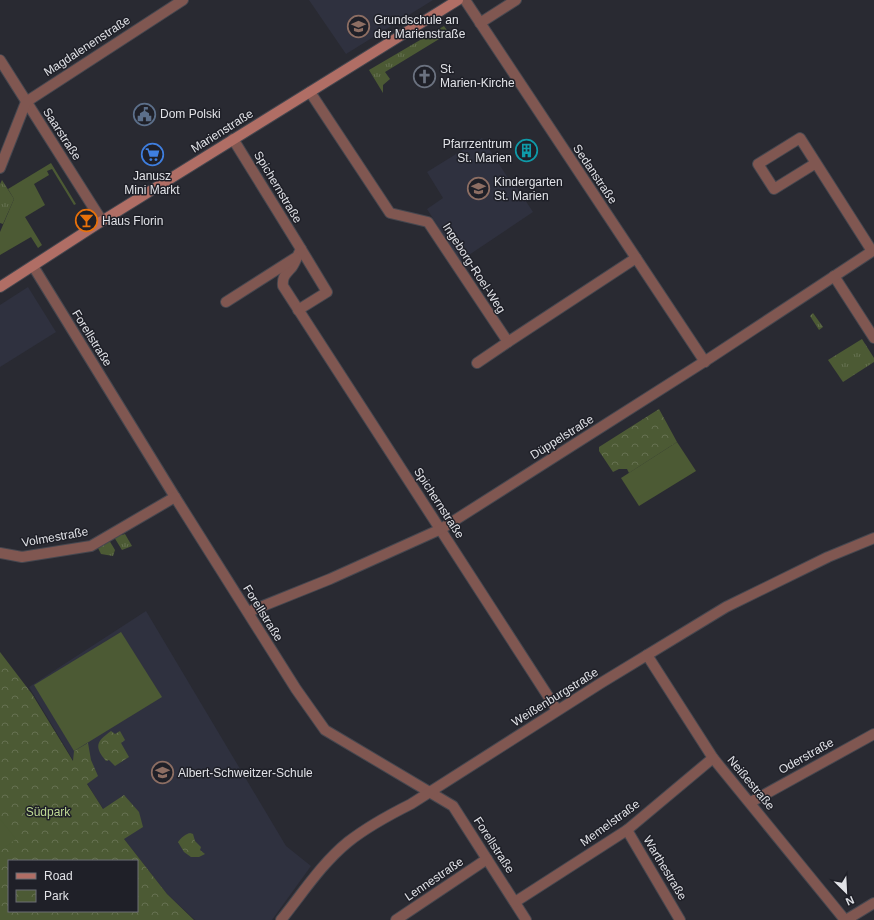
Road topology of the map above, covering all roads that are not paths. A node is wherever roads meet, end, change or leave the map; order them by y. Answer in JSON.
{"nodes":[{"id":1,"x":183,"y":0,"type":"edge"},
{"id":2,"x":458,"y":0,"type":"edge"},
{"id":3,"x":465,"y":0,"type":"edge"},
{"id":4,"x":516,"y":0,"type":"edge"},
{"id":5,"x":480,"y":23,"type":"junction"},
{"id":6,"x":0,"y":60,"type":"edge"},
{"id":7,"x":310,"y":92,"type":"junction"},
{"id":8,"x":26,"y":102,"type":"junction"},
{"id":9,"x":233,"y":139,"type":"junction"},
{"id":10,"x":816,"y":163,"type":"junction"},
{"id":11,"x":0,"y":168,"type":"edge"},
{"id":12,"x":102,"y":221,"type":"junction"},
{"id":13,"x":873,"y":250,"type":"edge"},
{"id":14,"x":298,"y":253,"type":"junction"},
{"id":15,"x":636,"y":258,"type":"junction"},
{"id":16,"x":33,"y":266,"type":"junction"},
{"id":17,"x":834,"y":276,"type":"junction"},
{"id":18,"x":0,"y":287,"type":"edge"},
{"id":19,"x":226,"y":302,"type":"dead end"},
{"id":20,"x":298,"y":310,"type":"junction"},
{"id":21,"x":874,"y":338,"type":"edge"},
{"id":22,"x":508,"y":342,"type":"junction"},
{"id":23,"x":705,"y":362,"type":"junction"},
{"id":24,"x":477,"y":363,"type":"dead end"},
{"id":25,"x":175,"y":498,"type":"junction"},
{"id":26,"x":441,"y":529,"type":"junction"},
{"id":27,"x":874,"y":538,"type":"edge"},
{"id":28,"x":0,"y":553,"type":"edge"},
{"id":29,"x":248,"y":612,"type":"junction"},
{"id":30,"x":647,"y":655,"type":"junction"},
{"id":31,"x":557,"y":710,"type":"junction"},
{"id":32,"x":874,"y":734,"type":"edge"},
{"id":33,"x":713,"y":758,"type":"junction"},
{"id":34,"x":430,"y":791,"type":"junction"},
{"id":35,"x":751,"y":802,"type":"junction"},
{"id":36,"x":627,"y":830,"type":"junction"},
{"id":37,"x":487,"y":859,"type":"junction"},
{"id":38,"x":515,"y":902,"type":"junction"},
{"id":39,"x":874,"y":904,"type":"edge"},
{"id":40,"x":281,"y":920,"type":"edge"},
{"id":41,"x":396,"y":920,"type":"edge"},
{"id":42,"x":526,"y":920,"type":"edge"},
{"id":43,"x":680,"y":920,"type":"edge"},
{"id":44,"x":846,"y":920,"type":"edge"}],
"edges":[{"from":1,"to":8,"type":"street","name":"Magdalenenstraße"},
{"from":2,"to":7,"type":"street","name":"Marienstraße"},
{"from":3,"to":5,"type":"street","name":"Sedanstraße"},
{"from":4,"to":5,"type":"street"},
{"from":5,"to":15,"type":"street","name":"Sedanstraße"},
{"from":6,"to":8,"type":"street","name":"Saarstraße"},
{"from":7,"to":9,"type":"street","name":"Marienstraße"},
{"from":7,"to":22,"type":"street","name":"Ingeborg-Roel-Weg"},
{"from":8,"to":11,"type":"street"},
{"from":8,"to":12,"type":"street","name":"Saarstraße"},
{"from":9,"to":12,"type":"street","name":"Marienstraße"},
{"from":9,"to":14,"type":"street","name":"Spichernstraße"},
{"from":10,"to":10,"type":"street","name":"Düppelstraße"},
{"from":10,"to":13,"type":"street","name":"Düppelstraße"},
{"from":12,"to":16,"type":"street","name":"Marienstraße"},
{"from":13,"to":17,"type":"street","name":"Düppelstraße"},
{"from":14,"to":19,"type":"street"},
{"from":14,"to":20,"type":"street","name":"Spichernstraße"},
{"from":14,"to":20,"type":"street","name":"Spichernstraße"},
{"from":15,"to":22,"type":"street"},
{"from":15,"to":23,"type":"street","name":"Sedanstraße"},
{"from":16,"to":18,"type":"street","name":"Marienstraße"},
{"from":16,"to":25,"type":"street","name":"Forellstraße"},
{"from":17,"to":21,"type":"street"},
{"from":17,"to":23,"type":"street","name":"Düppelstraße"},
{"from":20,"to":26,"type":"street","name":"Spichernstraße"},
{"from":22,"to":24,"type":"street"},
{"from":23,"to":26,"type":"street","name":"Düppelstraße"},
{"from":25,"to":28,"type":"street","name":"Volmestraße"},
{"from":25,"to":29,"type":"street","name":"Forellstraße"},
{"from":26,"to":29,"type":"street","name":"Düppelstraße"},
{"from":26,"to":31,"type":"street","name":"Spichernstraße"},
{"from":27,"to":30,"type":"street","name":"Weißenburgstraße"},
{"from":29,"to":34,"type":"street","name":"Forellstraße"},
{"from":30,"to":31,"type":"street","name":"Weißenburgstraße"},
{"from":30,"to":33,"type":"street","name":"Neißestraße"},
{"from":31,"to":34,"type":"street","name":"Weißenburgstraße"},
{"from":32,"to":35,"type":"street","name":"Oderstraße"},
{"from":33,"to":35,"type":"street","name":"Neißestraße"},
{"from":33,"to":36,"type":"street","name":"Memelstraße"},
{"from":34,"to":37,"type":"street","name":"Forellstraße"},
{"from":34,"to":40,"type":"street","name":"Weißenburgstraße"},
{"from":35,"to":44,"type":"street","name":"Neißestraße"},
{"from":36,"to":38,"type":"street","name":"Memelstraße"},
{"from":36,"to":43,"type":"street","name":"Warthestraße"},
{"from":37,"to":38,"type":"street","name":"Forellstraße"},
{"from":37,"to":41,"type":"street","name":"Lennestraße"},
{"from":38,"to":42,"type":"street","name":"Forellstraße"},
{"from":39,"to":44,"type":"street"}]}
